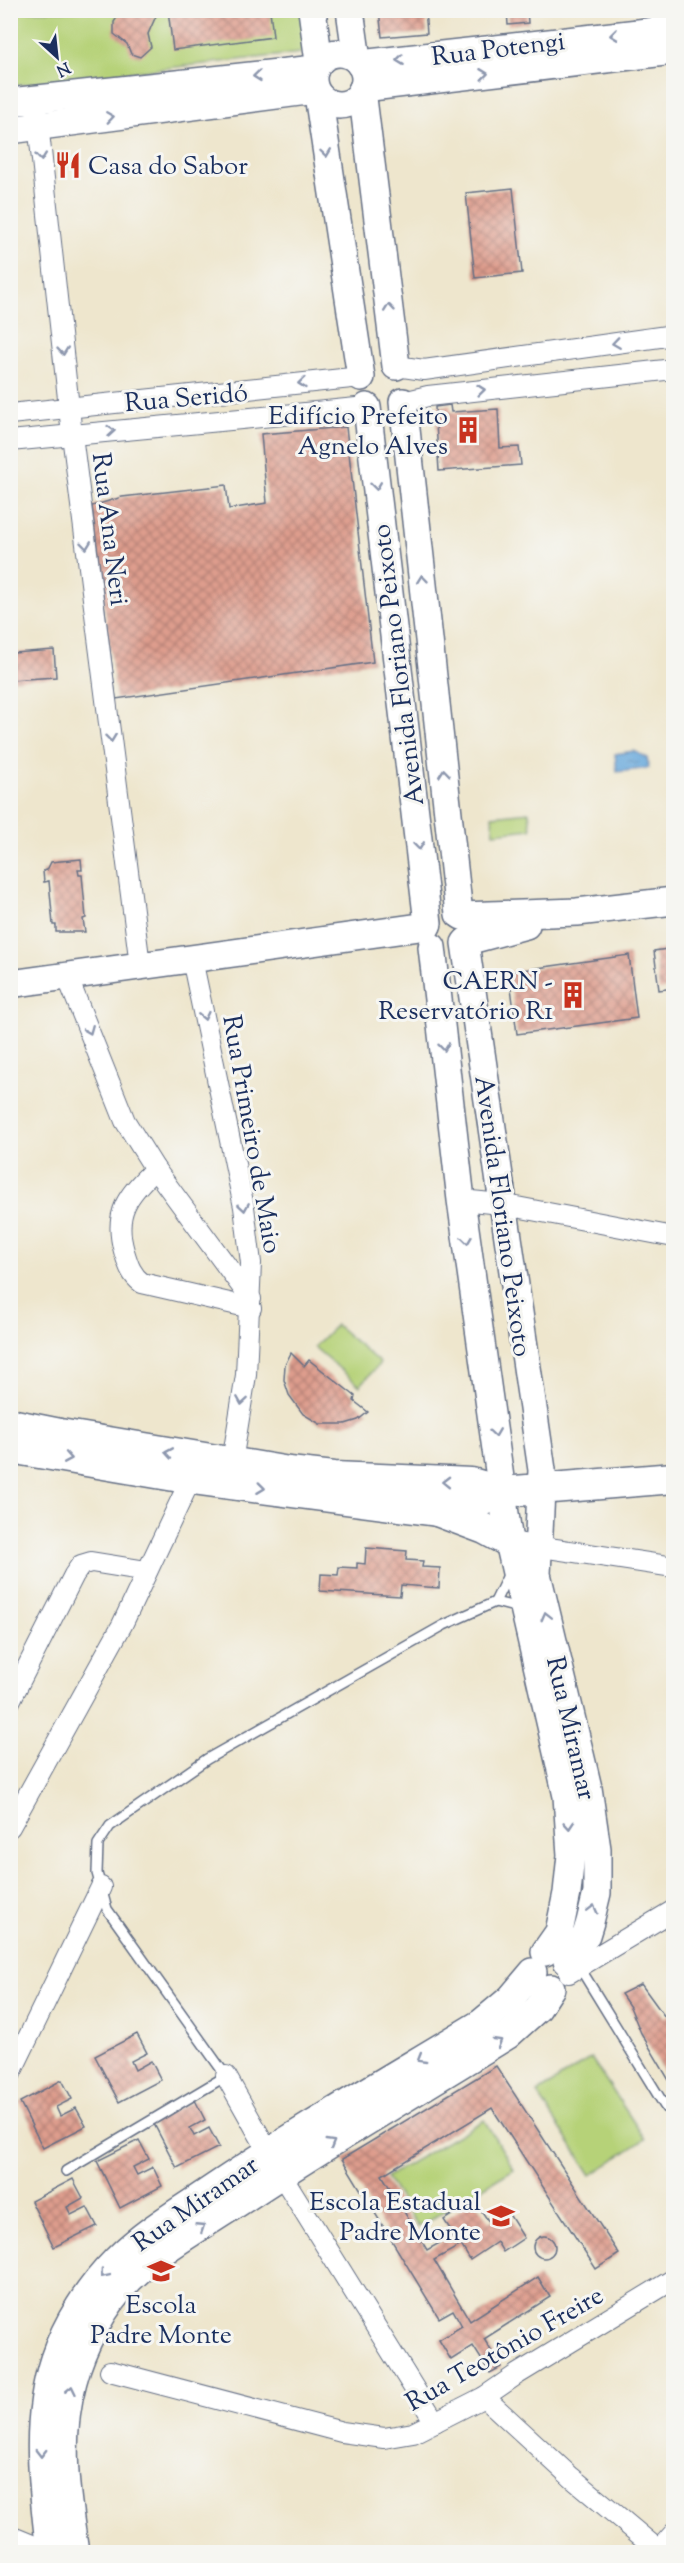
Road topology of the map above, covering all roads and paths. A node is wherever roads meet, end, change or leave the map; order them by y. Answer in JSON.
{"nodes":[{"id":1,"x":312,"y":10,"type":"edge"},
{"id":2,"x":350,"y":10,"type":"edge"},
{"id":3,"x":673,"y":34,"type":"edge"},
{"id":4,"x":361,"y":76,"type":"junction"},
{"id":5,"x":317,"y":79,"type":"junction"},
{"id":6,"x":23,"y":100,"type":"edge"},
{"id":7,"x":38,"y":126,"type":"junction"},
{"id":8,"x":10,"y":130,"type":"edge"},
{"id":9,"x":381,"y":234,"type":"junction"},
{"id":10,"x":338,"y":239,"type":"junction"},
{"id":11,"x":674,"y":335,"type":"edge"},
{"id":12,"x":396,"y":366,"type":"junction"},
{"id":13,"x":674,"y":369,"type":"edge"},
{"id":14,"x":361,"y":377,"type":"junction"},
{"id":15,"x":403,"y":402,"type":"junction"},
{"id":16,"x":69,"y":407,"type":"junction"},
{"id":17,"x":367,"y":407,"type":"junction"},
{"id":18,"x":10,"y":414,"type":"edge"},
{"id":19,"x":72,"y":435,"type":"junction"},
{"id":20,"x":10,"y":441,"type":"edge"},
{"id":21,"x":674,"y":901,"type":"edge"},
{"id":22,"x":463,"y":928,"type":"junction"},
{"id":23,"x":430,"y":936,"type":"junction"},
{"id":24,"x":192,"y":959,"type":"junction"},
{"id":25,"x":140,"y":964,"type":"junction"},
{"id":26,"x":67,"y":976,"type":"junction"},
{"id":27,"x":10,"y":984,"type":"edge"},
{"id":28,"x":155,"y":1169,"type":"junction"},
{"id":29,"x":461,"y":1200,"type":"junction"},
{"id":30,"x":501,"y":1204,"type":"junction"},
{"id":31,"x":674,"y":1236,"type":"edge"},
{"id":32,"x":251,"y":1303,"type":"junction"},
{"id":33,"x":10,"y":1424,"type":"edge"},
{"id":34,"x":10,"y":1448,"type":"edge"},
{"id":35,"x":232,"y":1462,"type":"junction"},
{"id":36,"x":195,"y":1468,"type":"junction"},
{"id":37,"x":674,"y":1478,"type":"edge"},
{"id":38,"x":542,"y":1489,"type":"junction"},
{"id":39,"x":503,"y":1491,"type":"junction"},
{"id":40,"x":437,"y":1511,"type":"junction"},
{"id":41,"x":539,"y":1547,"type":"junction"},
{"id":42,"x":511,"y":1552,"type":"junction"},
{"id":43,"x":674,"y":1567,"type":"edge"},
{"id":44,"x":147,"y":1571,"type":"junction"},
{"id":45,"x":495,"y":1602,"type":"junction"},
{"id":46,"x":524,"y":1609,"type":"junction"},
{"id":47,"x":10,"y":1701,"type":"edge"},
{"id":48,"x":10,"y":1827,"type":"edge"},
{"id":49,"x":101,"y":1887,"type":"junction"},
{"id":50,"x":674,"y":1910,"type":"edge"},
{"id":51,"x":557,"y":1969,"type":"junction"},
{"id":52,"x":10,"y":2075,"type":"edge"},
{"id":53,"x":226,"y":2076,"type":"junction"},
{"id":54,"x":674,"y":2111,"type":"edge"},
{"id":55,"x":275,"y":2162,"type":"junction"},
{"id":56,"x":66,"y":2171,"type":"dead end"},
{"id":57,"x":674,"y":2279,"type":"edge"},
{"id":58,"x":110,"y":2371,"type":"dead end"},
{"id":59,"x":484,"y":2397,"type":"junction"},
{"id":60,"x":435,"y":2422,"type":"junction"},
{"id":61,"x":674,"y":2533,"type":"edge"},
{"id":62,"x":10,"y":2536,"type":"edge"},
{"id":63,"x":658,"y":2551,"type":"edge"},
{"id":64,"x":50,"y":2553,"type":"edge"},
{"id":65,"x":75,"y":2553,"type":"edge"}],
"edges":[{"from":1,"to":5,"type":"main road"},
{"from":2,"to":4,"type":"main road"},
{"from":3,"to":4,"type":"main road","name":"Rua Potengi"},
{"from":4,"to":5,"type":"main road"},
{"from":4,"to":5,"type":"main road"},
{"from":4,"to":9,"type":"main road"},
{"from":5,"to":6,"type":"main road","one_way":true},
{"from":7,"to":5,"type":"main road","one_way":true},
{"from":5,"to":10,"type":"main road","one_way":true},
{"from":6,"to":7,"type":"street","name":"Rua Ana Neri"},
{"from":7,"to":8,"type":"main road"},
{"from":7,"to":16,"type":"street","name":"Rua Ana Neri","one_way":true},
{"from":9,"to":10,"type":"main road"},
{"from":12,"to":9,"type":"main road","one_way":true},
{"from":10,"to":14,"type":"main road"},
{"from":11,"to":12,"type":"street","one_way":true},
{"from":12,"to":14,"type":"main road"},
{"from":12,"to":15,"type":"main road"},
{"from":15,"to":13,"type":"street","one_way":true},
{"from":14,"to":16,"type":"street","name":"Rua Seridó","one_way":true},
{"from":14,"to":17,"type":"main road"},
{"from":15,"to":17,"type":"main road"},
{"from":22,"to":15,"type":"main road","name":"Avenida Floriano Peixoto","one_way":true},
{"from":16,"to":18,"type":"street","name":"Rua Seridó"},
{"from":16,"to":19,"type":"street","name":"Rua Ana Neri"},
{"from":19,"to":17,"type":"street","name":"Rua Seridó","one_way":true},
{"from":17,"to":23,"type":"main road","name":"Avenida Floriano Peixoto","one_way":true},
{"from":19,"to":20,"type":"street","name":"Rua Seridó"},
{"from":19,"to":25,"type":"street","name":"Rua Ana Neri","one_way":true},
{"from":21,"to":22,"type":"main road"},
{"from":22,"to":23,"type":"main road"},
{"from":22,"to":23,"type":"main road"},
{"from":22,"to":30,"type":"main road","name":"Avenida Floriano Peixoto"},
{"from":23,"to":24,"type":"main road"},
{"from":23,"to":29,"type":"main road","name":"Avenida Floriano Peixoto","one_way":true},
{"from":24,"to":25,"type":"main road"},
{"from":24,"to":32,"type":"street","name":"Rua Primeiro de Maio","one_way":true},
{"from":25,"to":26,"type":"main road"},
{"from":26,"to":27,"type":"main road"},
{"from":26,"to":28,"type":"street","one_way":true},
{"from":28,"to":32,"type":"street"},
{"from":28,"to":32,"type":"street"},
{"from":29,"to":30,"type":"street"},
{"from":29,"to":39,"type":"main road","name":"Avenida Floriano Peixoto","one_way":true},
{"from":30,"to":31,"type":"street"},
{"from":30,"to":38,"type":"main road","name":"Avenida Floriano Peixoto"},
{"from":32,"to":35,"type":"street","name":"Rua Primeiro de Maio","one_way":true},
{"from":36,"to":33,"type":"main road","one_way":true},
{"from":34,"to":36,"type":"main road","one_way":true},
{"from":35,"to":36,"type":"main road"},
{"from":39,"to":35,"type":"main road","one_way":true},
{"from":36,"to":40,"type":"main road","one_way":true},
{"from":36,"to":44,"type":"street"},
{"from":37,"to":38,"type":"main road"},
{"from":38,"to":39,"type":"main road"},
{"from":38,"to":41,"type":"main road","name":"Rua Miramar"},
{"from":39,"to":40,"type":"main road"},
{"from":39,"to":42,"type":"main road","name":"Rua Miramar"},
{"from":40,"to":42,"type":"main road"},
{"from":41,"to":42,"type":"street"},
{"from":41,"to":43,"type":"street"},
{"from":51,"to":41,"type":"main road","name":"Rua Miramar","one_way":true},
{"from":42,"to":45,"type":"lane"},
{"from":42,"to":46,"type":"main road","name":"Rua Miramar"},
{"from":44,"to":47,"type":"street"},
{"from":44,"to":48,"type":"street"},
{"from":45,"to":46,"type":"lane"},
{"from":45,"to":49,"type":"lane"},
{"from":46,"to":51,"type":"main road","name":"Rua Miramar","one_way":true},
{"from":49,"to":52,"type":"street"},
{"from":49,"to":53,"type":"lane"},
{"from":50,"to":51,"type":"street"},
{"from":51,"to":54,"type":"lane"},
{"from":51,"to":55,"type":"main road","name":"Rua Miramar"},
{"from":53,"to":55,"type":"street"},
{"from":53,"to":56,"type":"lane"},
{"from":55,"to":60,"type":"street"},
{"from":55,"to":64,"type":"main road","name":"Rua Miramar","one_way":true},
{"from":65,"to":55,"type":"main road","name":"Rua Miramar","one_way":true},
{"from":57,"to":59,"type":"street","name":"Rua Teotônio Freire"},
{"from":58,"to":60,"type":"street","name":"Rua Teotônio Freire"},
{"from":59,"to":60,"type":"street","name":"Rua Teotônio Freire"},
{"from":59,"to":63,"type":"street"},
{"from":61,"to":63,"type":"street"},
{"from":62,"to":64,"type":"street"}]}
